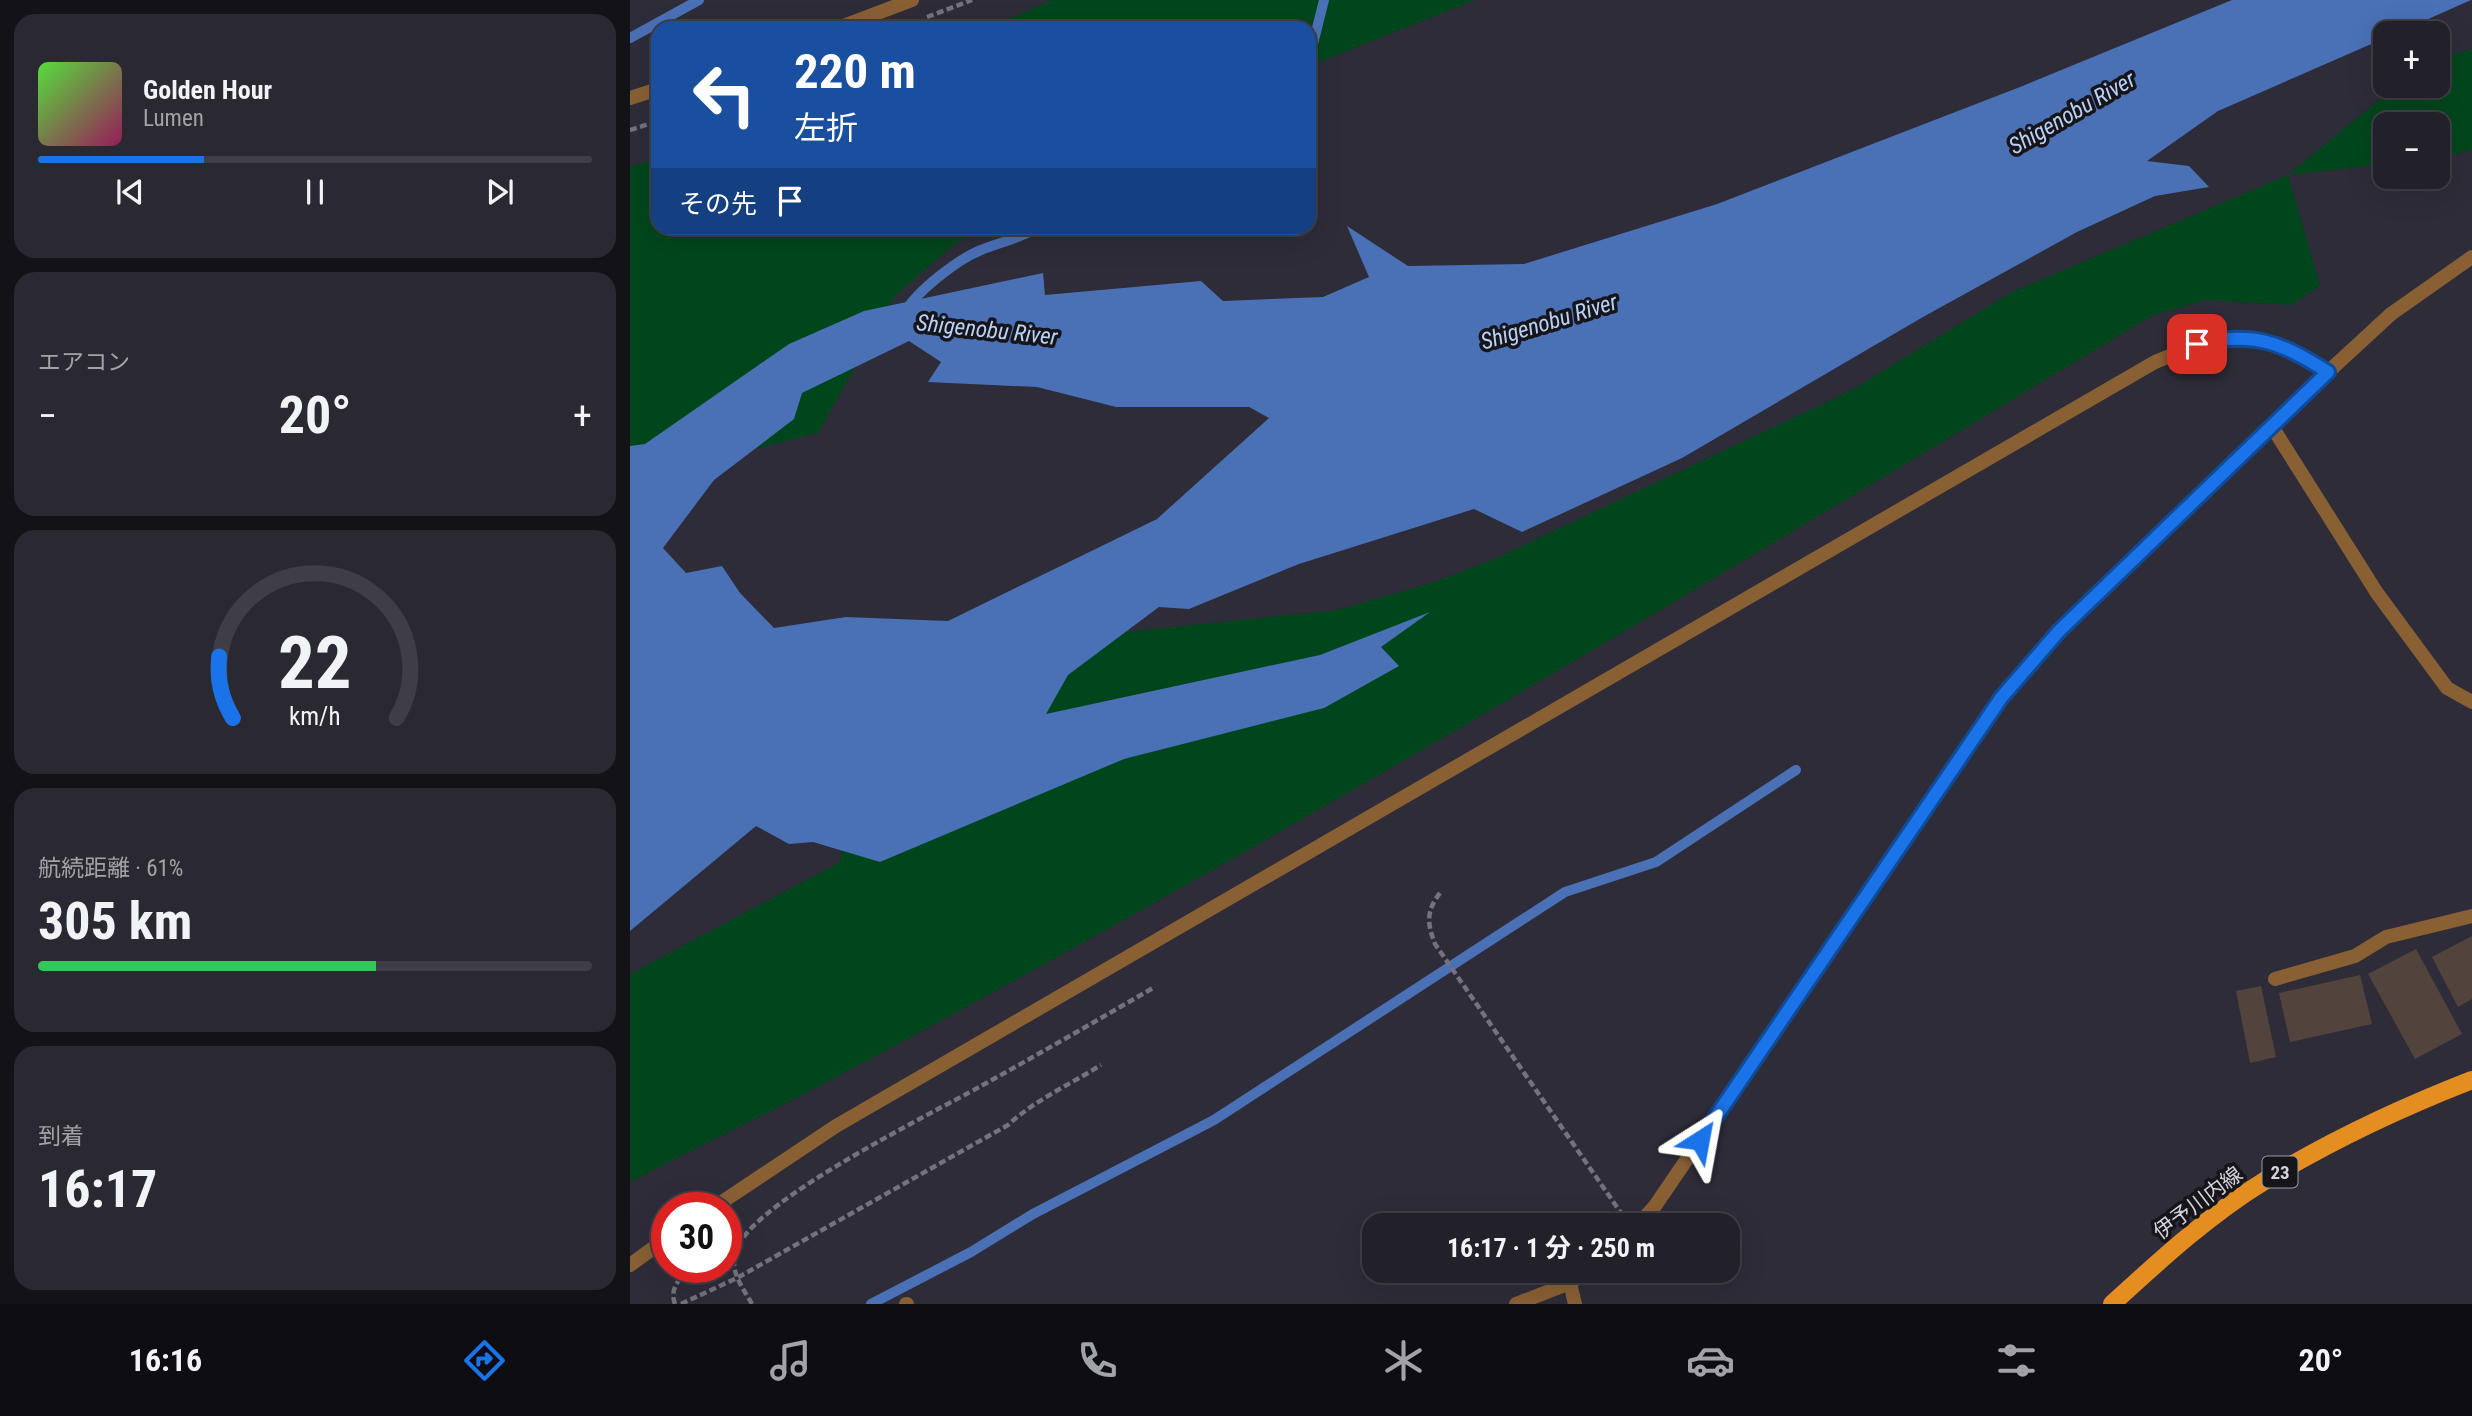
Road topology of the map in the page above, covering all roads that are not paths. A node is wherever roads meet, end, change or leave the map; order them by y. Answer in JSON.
{"nodes":[{"id":1,"x":912,"y":0,"type":"edge"},
{"id":2,"x":856,"y":21,"type":"edge"},
{"id":3,"x":651,"y":91,"type":"edge"},
{"id":4,"x":630,"y":98,"type":"edge"},
{"id":5,"x":2472,"y":257,"type":"edge"},
{"id":6,"x":2328,"y":372,"type":"junction"},
{"id":7,"x":2271,"y":425,"type":"junction"},
{"id":8,"x":2472,"y":702,"type":"edge"},
{"id":9,"x":2472,"y":916,"type":"edge"},
{"id":10,"x":2274,"y":979,"type":"dead end"},
{"id":11,"x":2472,"y":1080,"type":"edge"},
{"id":12,"x":737,"y":1192,"type":"edge"},
{"id":13,"x":1649,"y":1213,"type":"edge"},
{"id":14,"x":651,"y":1250,"type":"edge"},
{"id":15,"x":630,"y":1265,"type":"edge"},
{"id":16,"x":1570,"y":1283,"type":"joint"},
{"id":17,"x":1516,"y":1304,"type":"edge"},
{"id":18,"x":1575,"y":1304,"type":"edge"},
{"id":19,"x":2112,"y":1304,"type":"edge"}],
"edges":[{"from":1,"to":2,"type":"street"},
{"from":3,"to":4,"type":"street"},
{"from":5,"to":6,"type":"street"},
{"from":6,"to":7,"type":"street"},
{"from":6,"to":12,"type":"street"},
{"from":7,"to":8,"type":"street"},
{"from":7,"to":13,"type":"street"},
{"from":9,"to":10,"type":"street"},
{"from":11,"to":19,"type":"main road","name":"伊予川内線","number":"23"},
{"from":14,"to":15,"type":"street"},
{"from":16,"to":17,"type":"street"},
{"from":16,"to":18,"type":"street"}]}
